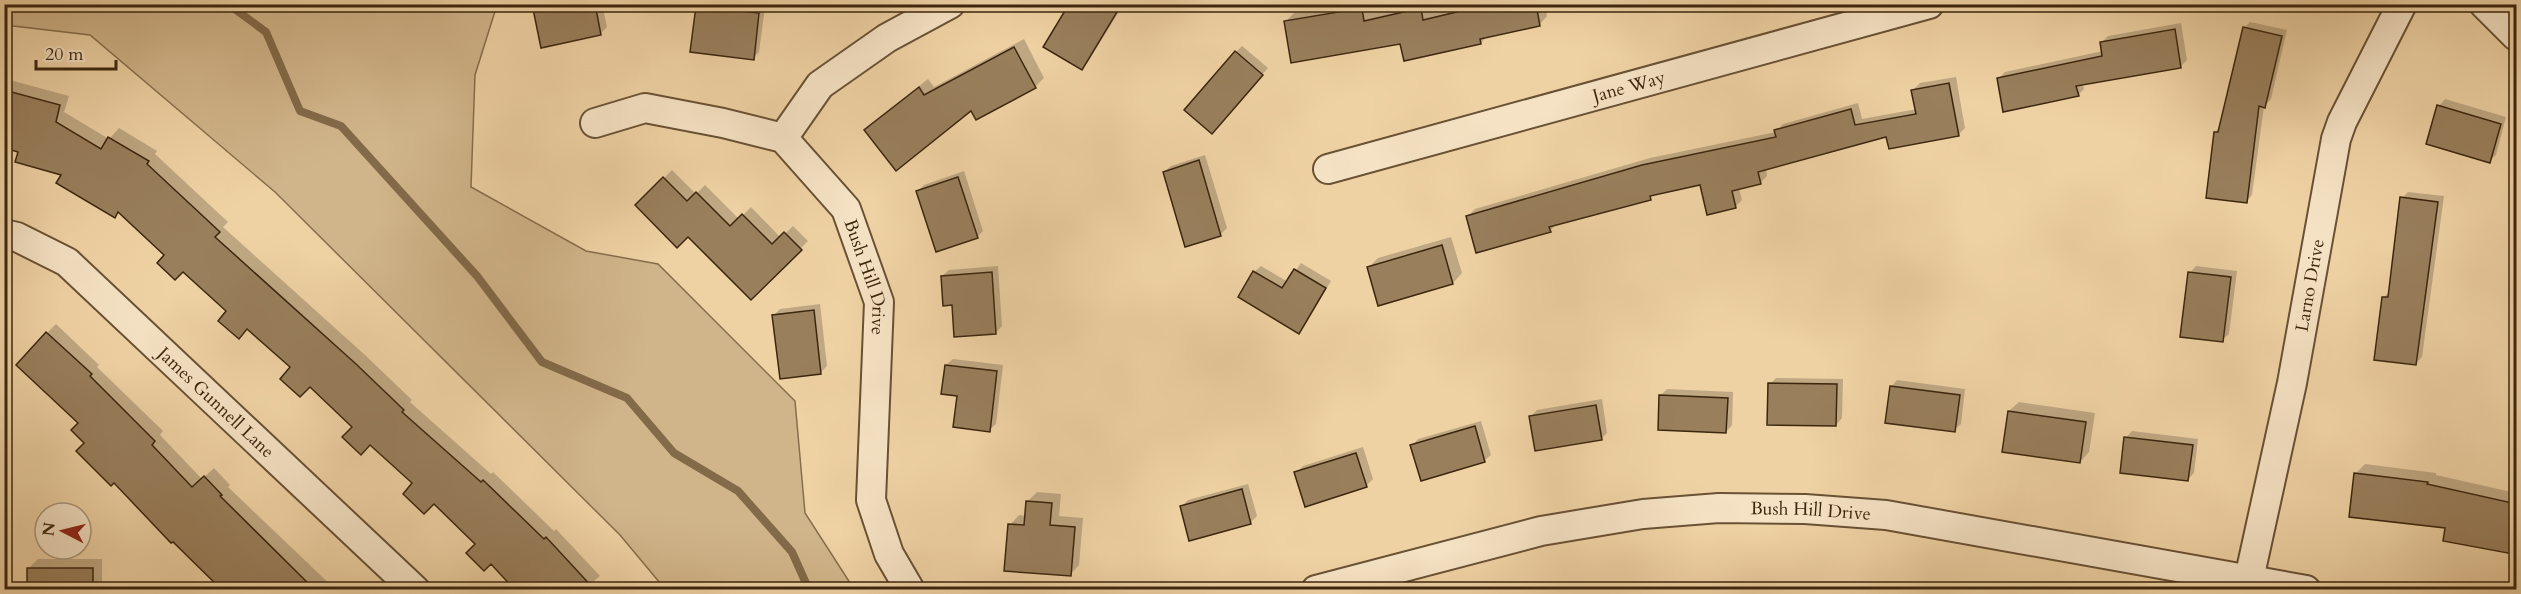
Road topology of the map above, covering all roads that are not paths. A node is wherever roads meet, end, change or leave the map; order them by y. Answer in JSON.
{"nodes":[{"id":1,"x":951,"y":4,"type":"edge"},
{"id":2,"x":1929,"y":4,"type":"edge"},
{"id":3,"x":2402,"y":4,"type":"edge"},
{"id":4,"x":2484,"y":4,"type":"edge"},
{"id":5,"x":2517,"y":36,"type":"edge"},
{"id":6,"x":595,"y":123,"type":"dead end"},
{"id":7,"x":783,"y":138,"type":"junction"},
{"id":8,"x":1328,"y":169,"type":"dead end"},
{"id":9,"x":4,"y":234,"type":"edge"},
{"id":10,"x":2250,"y":579,"type":"junction"},
{"id":11,"x":415,"y":590,"type":"edge"},
{"id":12,"x":910,"y":590,"type":"edge"},
{"id":13,"x":1316,"y":590,"type":"edge"},
{"id":14,"x":2306,"y":590,"type":"edge"}],
"edges":[{"from":1,"to":7,"type":"street"},
{"from":2,"to":8,"type":"street","name":"Jane Way"},
{"from":3,"to":10,"type":"street","name":"Larno Drive"},
{"from":4,"to":5,"type":"street"},
{"from":6,"to":7,"type":"street"},
{"from":7,"to":12,"type":"street","name":"Bush Hill Drive"},
{"from":9,"to":11,"type":"street","name":"James Gunnell Lane"},
{"from":10,"to":13,"type":"street","name":"Bush Hill Drive"},
{"from":10,"to":14,"type":"street","name":"Bush Hill Drive"}]}
